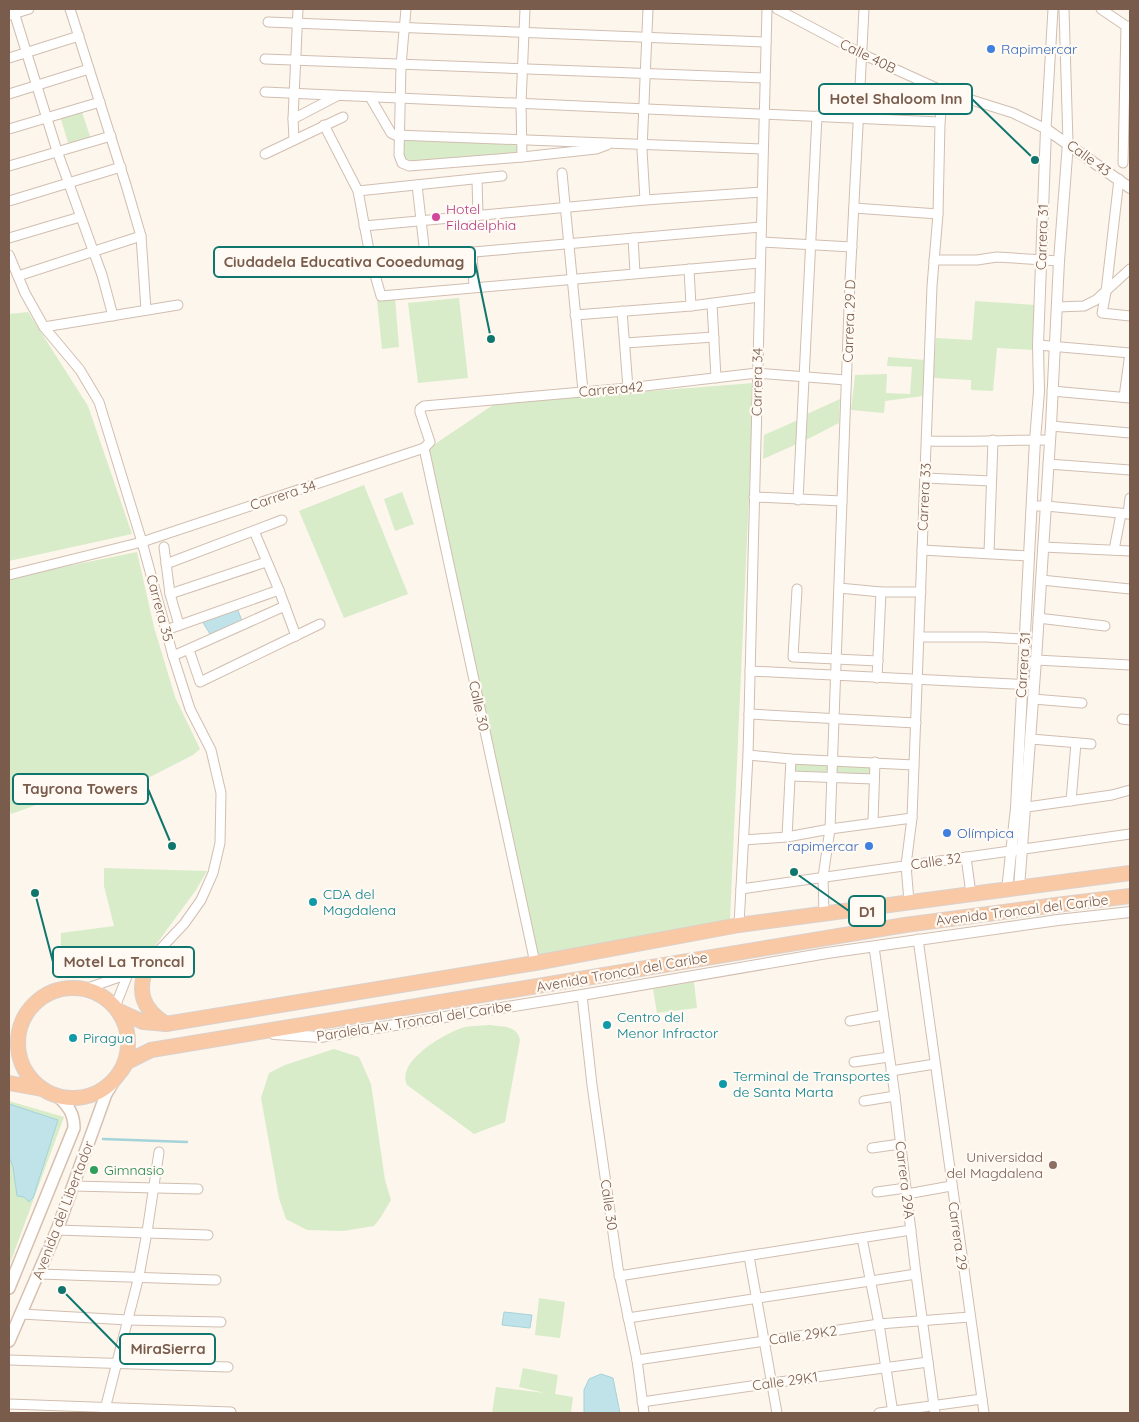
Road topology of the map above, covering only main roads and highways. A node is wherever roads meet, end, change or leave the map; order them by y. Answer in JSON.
{"nodes":[{"id":1,"x":1130,"y":873,"type":"edge"},
{"id":2,"x":1130,"y":896,"type":"edge"},
{"id":3,"x":148,"y":962,"type":"road end"},
{"id":4,"x":31,"y":1006,"type":"junction"},
{"id":5,"x":117,"y":1009,"type":"junction"},
{"id":6,"x":166,"y":1024,"type":"junction"},
{"id":7,"x":9,"y":1027,"type":"edge"},
{"id":8,"x":118,"y":1075,"type":"junction"},
{"id":9,"x":9,"y":1082,"type":"edge"},
{"id":10,"x":43,"y":1089,"type":"junction"},
{"id":11,"x":58,"y":1096,"type":"junction"},
{"id":12,"x":9,"y":1288,"type":"edge"},
{"id":13,"x":9,"y":1341,"type":"edge"}],
"edges":[{"from":1,"to":6,"type":"highway","name":"Avenida Troncal del Caribe"},
{"from":2,"to":8,"type":"highway","name":"Avenida Troncal del Caribe"},
{"from":3,"to":6,"type":"highway"},
{"from":4,"to":5,"type":"highway"},
{"from":4,"to":7,"type":"highway"},
{"from":4,"to":10,"type":"highway"},
{"from":5,"to":6,"type":"highway","name":"Avenida Troncal del Caribe"},
{"from":5,"to":8,"type":"highway"},
{"from":8,"to":11,"type":"highway"},
{"from":8,"to":13,"type":"main road","name":"Avenida del Libertador"},
{"from":9,"to":10,"type":"highway"},
{"from":10,"to":11,"type":"highway"},
{"from":11,"to":12,"type":"main road","name":"Avenida del Libertador"}]}
